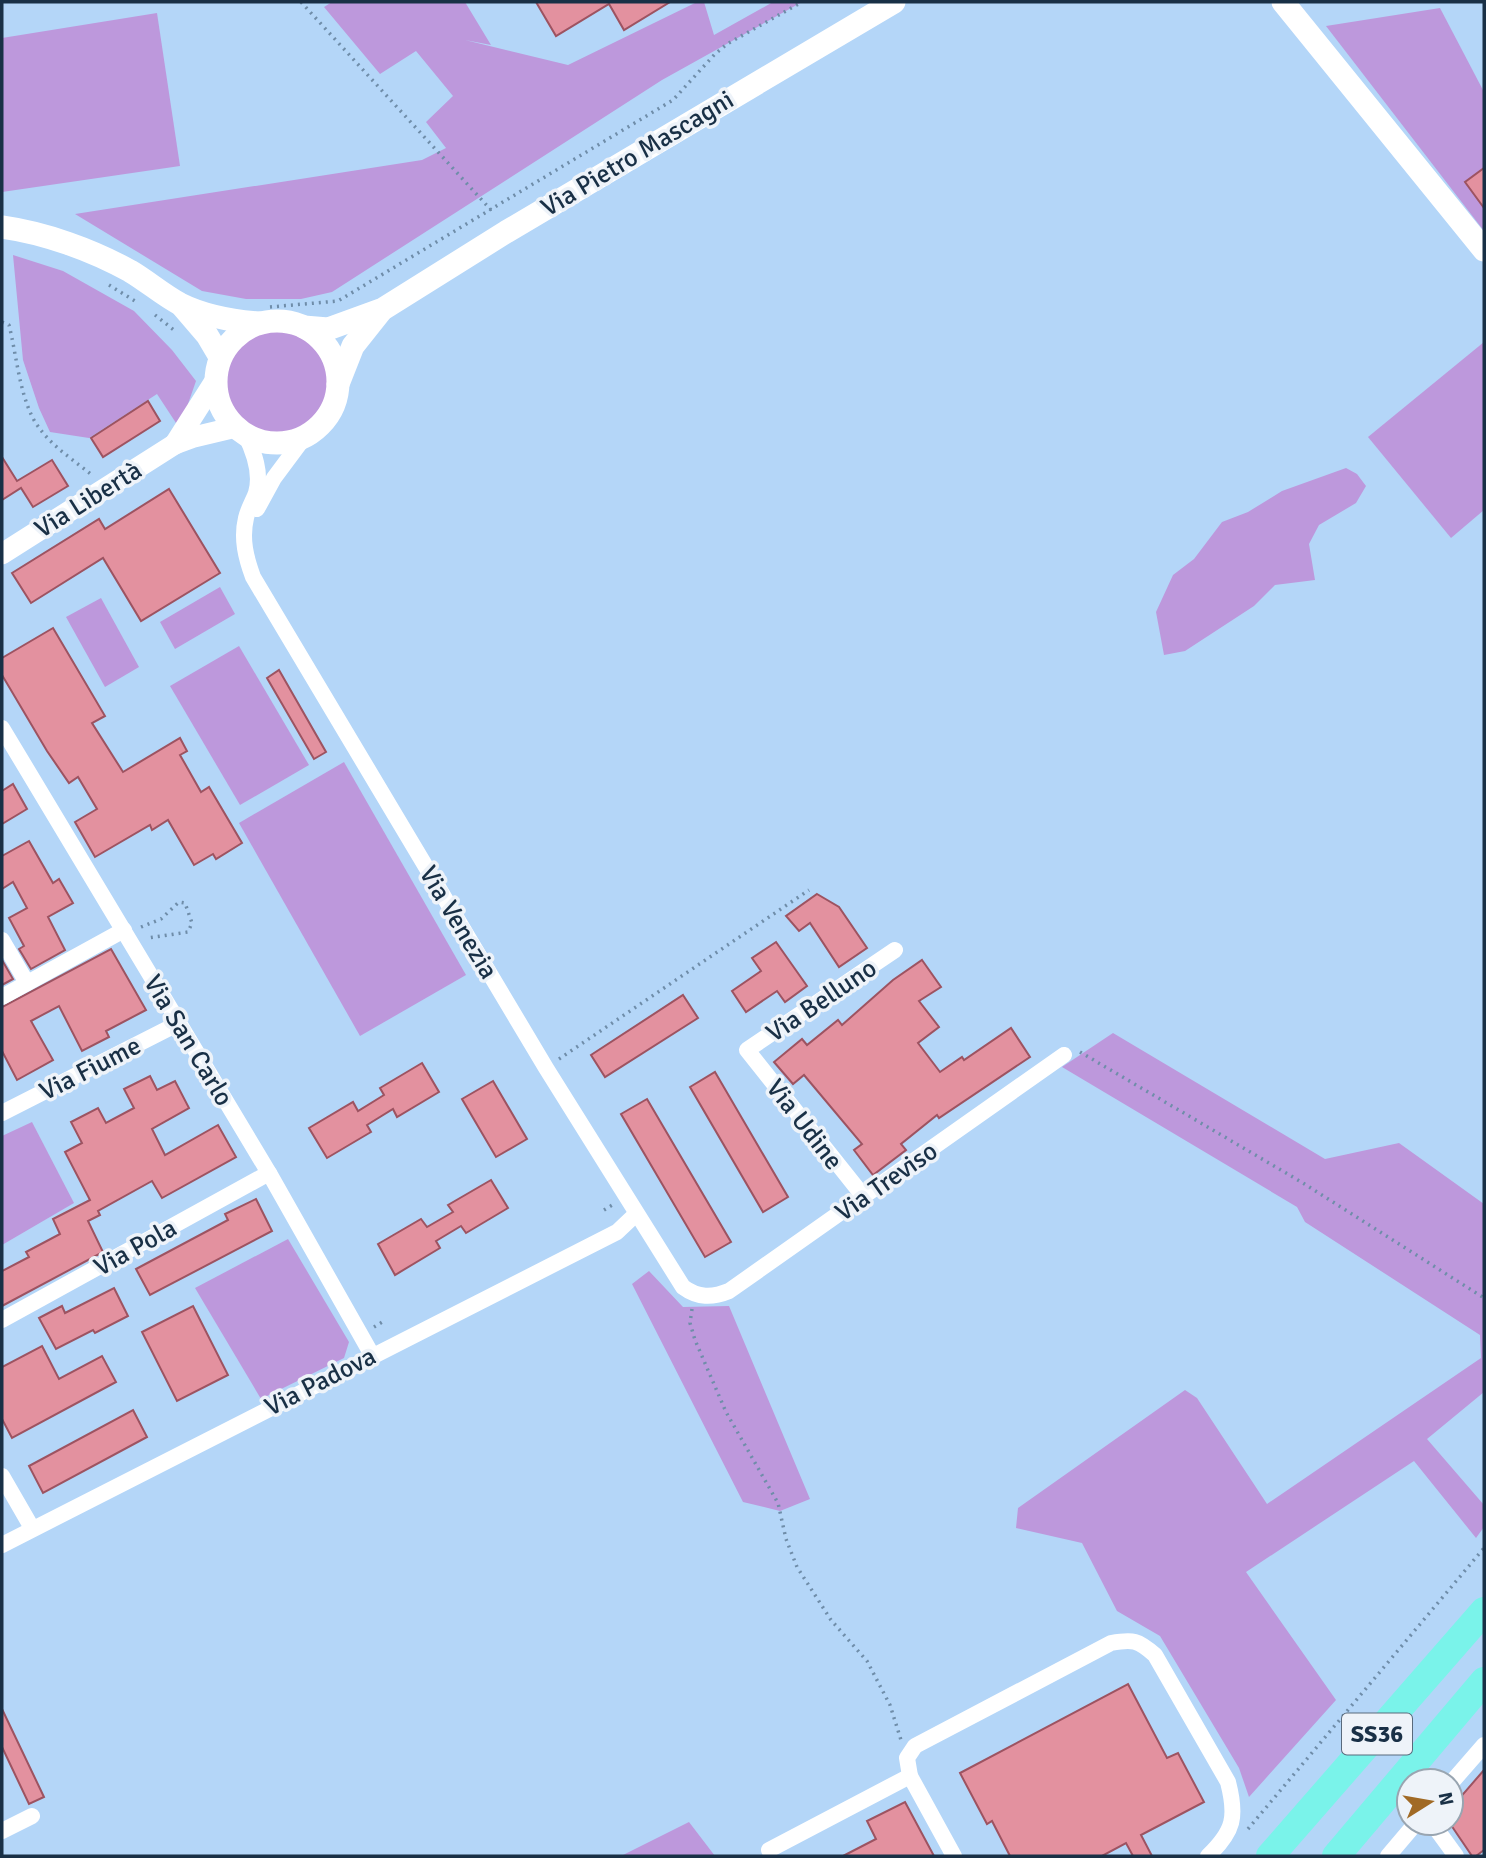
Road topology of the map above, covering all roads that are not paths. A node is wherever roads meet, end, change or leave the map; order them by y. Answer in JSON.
{"nodes":[{"id":1,"x":894,"y":2,"type":"edge"},
{"id":2,"x":1283,"y":2,"type":"edge"},
{"id":3,"x":2,"y":227,"type":"edge"},
{"id":4,"x":1484,"y":250,"type":"edge"},
{"id":5,"x":181,"y":304,"type":"junction"},
{"id":6,"x":383,"y":309,"type":"junction"},
{"id":7,"x":260,"y":315,"type":"junction"},
{"id":8,"x":304,"y":327,"type":"junction"},
{"id":9,"x":220,"y":358,"type":"junction"},
{"id":10,"x":215,"y":380,"type":"junction"},
{"id":11,"x":338,"y":384,"type":"junction"},
{"id":12,"x":241,"y":431,"type":"junction"},
{"id":13,"x":306,"y":435,"type":"junction"},
{"id":14,"x":174,"y":444,"type":"junction"},
{"id":15,"x":245,"y":530,"type":"junction"},
{"id":16,"x":2,"y":554,"type":"edge"},
{"id":17,"x":2,"y":728,"type":"edge"},
{"id":18,"x":129,"y":937,"type":"junction"},
{"id":19,"x":2,"y":940,"type":"edge"},
{"id":20,"x":895,"y":950,"type":"dead end"},
{"id":21,"x":27,"y":983,"type":"junction"},
{"id":22,"x":2,"y":997,"type":"edge"},
{"id":23,"x":178,"y":1023,"type":"junction"},
{"id":24,"x":747,"y":1050,"type":"joint"},
{"id":25,"x":1064,"y":1055,"type":"road end"},
{"id":26,"x":2,"y":1113,"type":"edge"},
{"id":27,"x":269,"y":1173,"type":"junction"},
{"id":28,"x":864,"y":1197,"type":"junction"},
{"id":29,"x":636,"y":1214,"type":"junction"},
{"id":30,"x":698,"y":1295,"type":"joint"},
{"id":31,"x":2,"y":1320,"type":"edge"},
{"id":32,"x":372,"y":1355,"type":"junction"},
{"id":33,"x":2,"y":1476,"type":"edge"},
{"id":34,"x":32,"y":1528,"type":"junction"},
{"id":35,"x":2,"y":1545,"type":"edge"},
{"id":36,"x":1484,"y":1611,"type":"edge"},
{"id":37,"x":1484,"y":1681,"type":"edge"},
{"id":38,"x":1484,"y":1745,"type":"edge"},
{"id":39,"x":1465,"y":1767,"type":"edge"},
{"id":40,"x":910,"y":1776,"type":"junction"},
{"id":41,"x":32,"y":1816,"type":"dead end"},
{"id":42,"x":2,"y":1831,"type":"edge"},
{"id":43,"x":1404,"y":1837,"type":"edge"},
{"id":44,"x":1442,"y":1837,"type":"edge"},
{"id":45,"x":769,"y":1850,"type":"dead end"},
{"id":46,"x":954,"y":1856,"type":"edge"},
{"id":47,"x":1208,"y":1856,"type":"edge"},
{"id":48,"x":1270,"y":1856,"type":"edge"},
{"id":49,"x":1335,"y":1856,"type":"edge"},
{"id":50,"x":1388,"y":1856,"type":"edge"},
{"id":51,"x":1456,"y":1856,"type":"edge"}],
"edges":[{"from":1,"to":6,"type":"main road","name":"Via Pietro Mascagni"},
{"from":2,"to":4,"type":"main road"},
{"from":3,"to":5,"type":"main road"},
{"from":5,"to":7,"type":"main road"},
{"from":5,"to":9,"type":"main road"},
{"from":6,"to":8,"type":"main road","name":"Via Pietro Mascagni"},
{"from":6,"to":11,"type":"main road","name":"Via Pietro Mascagni"},
{"from":7,"to":8,"type":"main road"},
{"from":7,"to":9,"type":"main road"},
{"from":8,"to":11,"type":"main road"},
{"from":9,"to":10,"type":"main road"},
{"from":10,"to":12,"type":"main road"},
{"from":10,"to":14,"type":"street","name":"Via Libertà"},
{"from":11,"to":13,"type":"main road"},
{"from":12,"to":13,"type":"main road"},
{"from":12,"to":14,"type":"street","name":"Via Libertà"},
{"from":12,"to":15,"type":"street","name":"Via Venezia"},
{"from":13,"to":15,"type":"street"},
{"from":14,"to":16,"type":"street","name":"Via Libertà"},
{"from":15,"to":29,"type":"street","name":"Via Venezia"},
{"from":17,"to":18,"type":"street","name":"Via San Carlo"},
{"from":18,"to":21,"type":"street"},
{"from":18,"to":23,"type":"street","name":"Via San Carlo"},
{"from":19,"to":21,"type":"street"},
{"from":20,"to":24,"type":"street","name":"Via Belluno"},
{"from":21,"to":22,"type":"street"},
{"from":23,"to":26,"type":"street","name":"Via Fiume"},
{"from":23,"to":27,"type":"street","name":"Via San Carlo"},
{"from":24,"to":28,"type":"street","name":"Via Udine"},
{"from":25,"to":28,"type":"street","name":"Via Treviso"},
{"from":27,"to":31,"type":"street","name":"Via Pola"},
{"from":27,"to":32,"type":"street","name":"Via San Carlo"},
{"from":28,"to":30,"type":"street","name":"Via Treviso"},
{"from":29,"to":30,"type":"street","name":"Via Venezia"},
{"from":29,"to":32,"type":"street","name":"Via Padova"},
{"from":32,"to":34,"type":"street","name":"Via Padova"},
{"from":33,"to":34,"type":"street"},
{"from":34,"to":35,"type":"street","name":"Via Padova"},
{"from":36,"to":48,"type":"highway","number":"SS36"},
{"from":37,"to":49,"type":"highway","number":"SS36"},
{"from":38,"to":39,"type":"street"},
{"from":40,"to":45,"type":"street"},
{"from":40,"to":46,"type":"street"},
{"from":40,"to":47,"type":"street"},
{"from":41,"to":42,"type":"street"},
{"from":43,"to":50,"type":"street"},
{"from":44,"to":51,"type":"street"}]}
